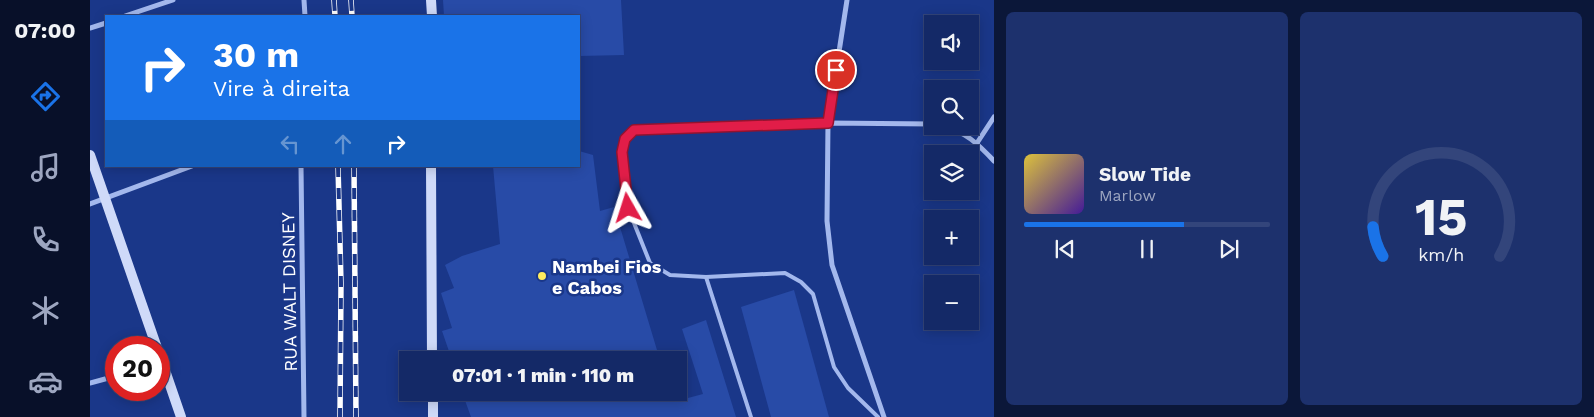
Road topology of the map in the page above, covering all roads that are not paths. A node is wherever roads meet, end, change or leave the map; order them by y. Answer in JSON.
{"nodes":[{"id":1,"x":173,"y":0,"type":"edge"},
{"id":2,"x":304,"y":0,"type":"edge"},
{"id":3,"x":431,"y":0,"type":"edge"},
{"id":4,"x":847,"y":0,"type":"edge"},
{"id":5,"x":128,"y":15,"type":"edge"},
{"id":6,"x":305,"y":15,"type":"edge"},
{"id":7,"x":432,"y":15,"type":"edge"},
{"id":8,"x":105,"y":23,"type":"edge"},
{"id":9,"x":90,"y":28,"type":"edge"},
{"id":10,"x":994,"y":117,"type":"edge"},
{"id":11,"x":828,"y":123,"type":"junction"},
{"id":12,"x":924,"y":124,"type":"edge"},
{"id":13,"x":675,"y":129,"type":"joint"},
{"id":14,"x":964,"y":135,"type":"edge"},
{"id":15,"x":977,"y":143,"type":"junction"},
{"id":16,"x":90,"y":155,"type":"edge"},
{"id":17,"x":994,"y":161,"type":"edge"},
{"id":18,"x":189,"y":167,"type":"edge"},
{"id":19,"x":301,"y":167,"type":"edge"},
{"id":20,"x":431,"y":167,"type":"edge"},
{"id":21,"x":104,"y":199,"type":"junction"},
{"id":22,"x":90,"y":204,"type":"edge"},
{"id":23,"x":706,"y":277,"type":"junction"},
{"id":24,"x":153,"y":336,"type":"edge"},
{"id":25,"x":432,"y":351,"type":"edge"},
{"id":26,"x":105,"y":379,"type":"edge"},
{"id":27,"x":90,"y":383,"type":"edge"},
{"id":28,"x":170,"y":387,"type":"edge"},
{"id":29,"x":433,"y":401,"type":"edge"},
{"id":30,"x":181,"y":417,"type":"edge"},
{"id":31,"x":304,"y":417,"type":"edge"},
{"id":32,"x":433,"y":417,"type":"edge"},
{"id":33,"x":751,"y":417,"type":"edge"},
{"id":34,"x":878,"y":417,"type":"edge"},
{"id":35,"x":884,"y":417,"type":"edge"}],
"edges":[{"from":1,"to":5,"type":"street"},
{"from":2,"to":6,"type":"street"},
{"from":3,"to":7,"type":"main road"},
{"from":4,"to":11,"type":"street"},
{"from":8,"to":9,"type":"street"},
{"from":10,"to":15,"type":"street"},
{"from":11,"to":12,"type":"street"},
{"from":11,"to":13,"type":"street"},
{"from":11,"to":35,"type":"street"},
{"from":13,"to":23,"type":"lane"},
{"from":14,"to":15,"type":"street"},
{"from":15,"to":17,"type":"street"},
{"from":16,"to":21,"type":"main road"},
{"from":18,"to":21,"type":"street"},
{"from":19,"to":31,"type":"street","name":"RUA WALT DISNEY"},
{"from":20,"to":25,"type":"main road"},
{"from":21,"to":22,"type":"street"},
{"from":21,"to":24,"type":"main road"},
{"from":23,"to":33,"type":"lane"},
{"from":23,"to":34,"type":"lane"},
{"from":26,"to":27,"type":"street"},
{"from":28,"to":30,"type":"main road"},
{"from":29,"to":32,"type":"main road"}]}
